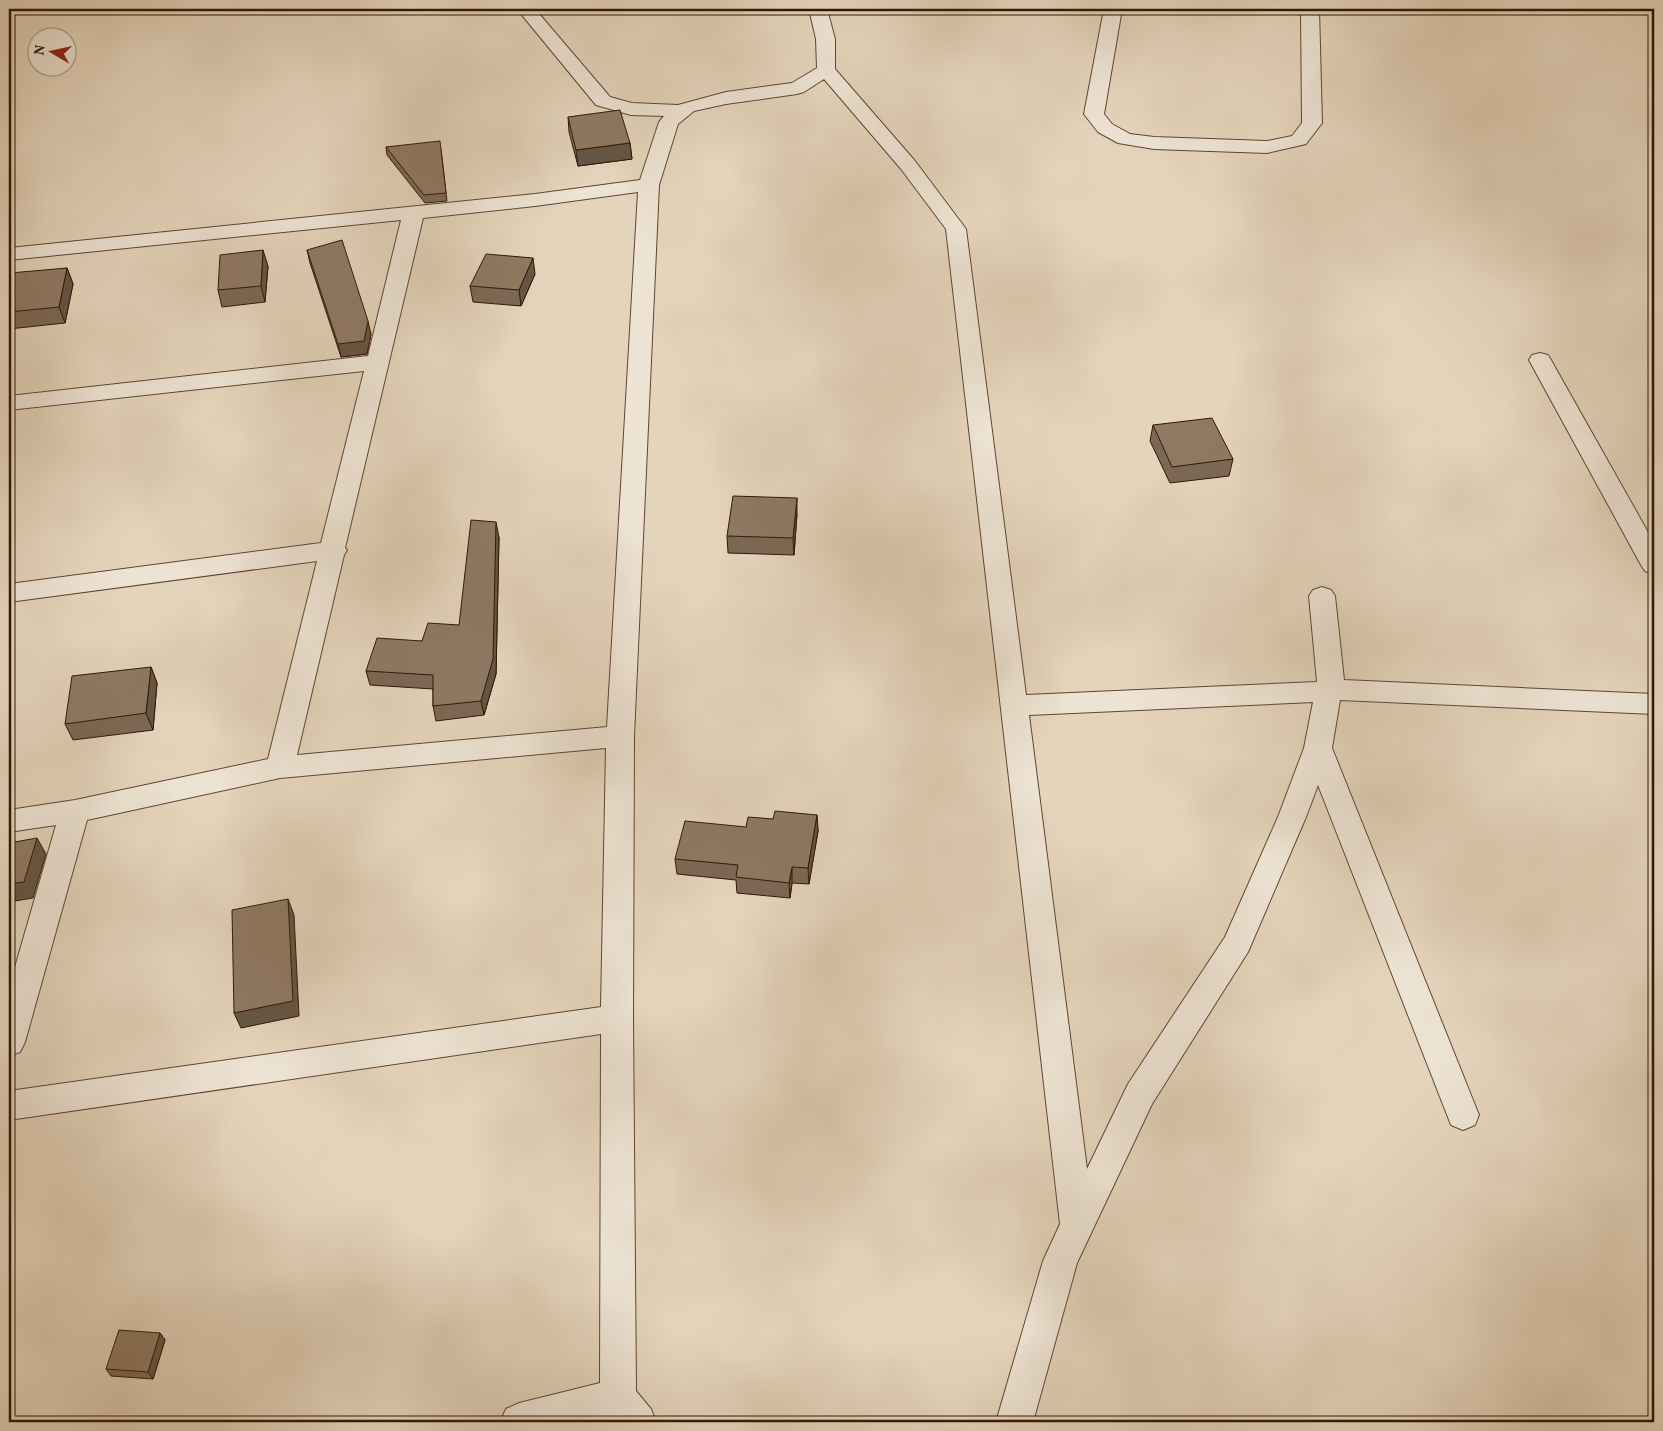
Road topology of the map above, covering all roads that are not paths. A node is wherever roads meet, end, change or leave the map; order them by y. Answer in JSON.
{"nodes":[{"id":1,"x":526,"y":9,"type":"edge"},
{"id":2,"x":818,"y":9,"type":"edge"},
{"id":3,"x":1113,"y":9,"type":"edge"},
{"id":4,"x":1310,"y":9,"type":"edge"},
{"id":5,"x":826,"y":70,"type":"junction"},
{"id":6,"x":683,"y":111,"type":"junction"},
{"id":7,"x":649,"y":185,"type":"junction"},
{"id":8,"x":414,"y":211,"type":"junction"},
{"id":9,"x":9,"y":254,"type":"edge"},
{"id":10,"x":1540,"y":360,"type":"dead end"},
{"id":11,"x":379,"y":362,"type":"junction"},
{"id":12,"x":9,"y":403,"type":"edge"},
{"id":13,"x":334,"y":550,"type":"junction"},
{"id":14,"x":1654,"y":565,"type":"edge"},
{"id":15,"x":9,"y":593,"type":"edge"},
{"id":16,"x":1322,"y":596,"type":"dead end"},
{"id":17,"x":1329,"y":691,"type":"junction"},
{"id":18,"x":1654,"y":704,"type":"edge"},
{"id":19,"x":1014,"y":706,"type":"junction"},
{"id":20,"x":620,"y":736,"type":"junction"},
{"id":21,"x":1318,"y":748,"type":"junction"},
{"id":22,"x":280,"y":767,"type":"junction"},
{"id":23,"x":75,"y":811,"type":"junction"},
{"id":24,"x":9,"y":821,"type":"edge"},
{"id":25,"x":617,"y":1018,"type":"junction"},
{"id":26,"x":9,"y":1042,"type":"edge"},
{"id":27,"x":9,"y":1106,"type":"edge"},
{"id":28,"x":1463,"y":1115,"type":"dead end"},
{"id":29,"x":1077,"y":1224,"type":"junction"},
{"id":30,"x":628,"y":1410,"type":"edge"},
{"id":31,"x":519,"y":1422,"type":"edge"},
{"id":32,"x":1015,"y":1422,"type":"edge"}],
"edges":[{"from":1,"to":6,"type":"street"},
{"from":2,"to":5,"type":"street"},
{"from":3,"to":4,"type":"street"},
{"from":5,"to":6,"type":"street"},
{"from":5,"to":19,"type":"street"},
{"from":6,"to":7,"type":"street"},
{"from":7,"to":8,"type":"street"},
{"from":7,"to":20,"type":"street"},
{"from":8,"to":9,"type":"street"},
{"from":8,"to":11,"type":"street"},
{"from":10,"to":14,"type":"street"},
{"from":11,"to":12,"type":"street"},
{"from":11,"to":13,"type":"street"},
{"from":13,"to":15,"type":"street"},
{"from":13,"to":22,"type":"street"},
{"from":16,"to":17,"type":"street"},
{"from":17,"to":18,"type":"street"},
{"from":17,"to":19,"type":"street"},
{"from":17,"to":21,"type":"street"},
{"from":19,"to":29,"type":"street"},
{"from":20,"to":22,"type":"street"},
{"from":20,"to":25,"type":"street"},
{"from":21,"to":28,"type":"street"},
{"from":21,"to":29,"type":"street"},
{"from":22,"to":23,"type":"street"},
{"from":23,"to":24,"type":"street"},
{"from":23,"to":26,"type":"street"},
{"from":25,"to":27,"type":"street"},
{"from":25,"to":30,"type":"street"},
{"from":29,"to":32,"type":"street"},
{"from":30,"to":31,"type":"street"}]}
